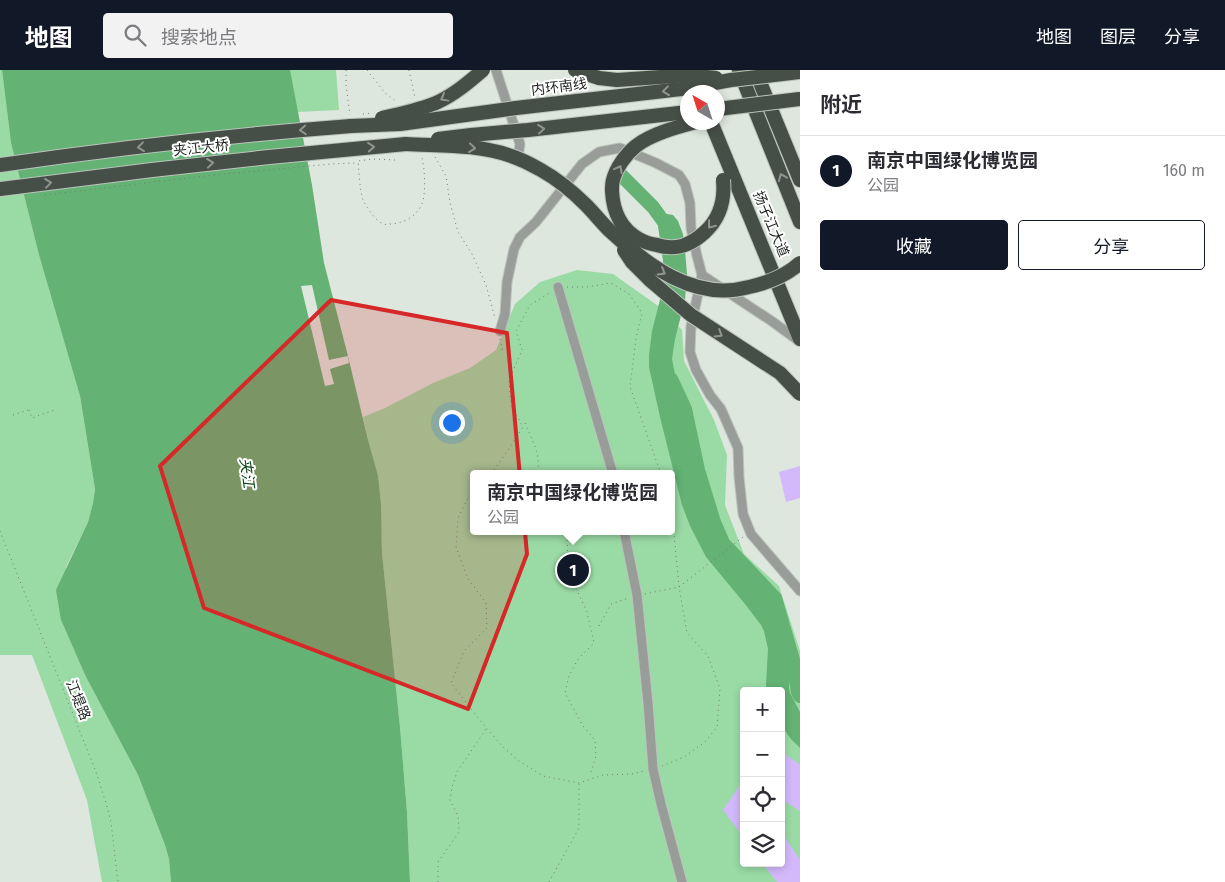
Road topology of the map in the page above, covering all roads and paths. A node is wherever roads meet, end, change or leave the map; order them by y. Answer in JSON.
{"nodes":[{"id":1,"x":346,"y":70,"type":"edge"},
{"id":2,"x":367,"y":70,"type":"edge"},
{"id":3,"x":408,"y":70,"type":"edge"},
{"id":4,"x":483,"y":70,"type":"edge"},
{"id":5,"x":496,"y":70,"type":"edge"},
{"id":6,"x":575,"y":70,"type":"edge"},
{"id":7,"x":691,"y":70,"type":"edge"},
{"id":8,"x":755,"y":70,"type":"edge"},
{"id":9,"x":795,"y":70,"type":"edge"},
{"id":10,"x":800,"y":74,"type":"edge"},
{"id":11,"x":735,"y":75,"type":"edge"},
{"id":12,"x":697,"y":85,"type":"edge"},
{"id":13,"x":800,"y":99,"type":"edge"},
{"id":14,"x":415,"y":101,"type":"dead end"},
{"id":15,"x":783,"y":101,"type":"junction"},
{"id":16,"x":399,"y":104,"type":"dead end"},
{"id":17,"x":725,"y":108,"type":"edge"},
{"id":18,"x":379,"y":112,"type":"dead end"},
{"id":19,"x":680,"y":113,"type":"edge"},
{"id":20,"x":362,"y":114,"type":"dead end"},
{"id":21,"x":725,"y":116,"type":"edge"},
{"id":22,"x":351,"y":121,"type":"junction"},
{"id":23,"x":680,"y":127,"type":"edge"},
{"id":24,"x":714,"y":130,"type":"edge"},
{"id":25,"x":406,"y":144,"type":"junction"},
{"id":26,"x":431,"y":152,"type":"dead end"},
{"id":27,"x":723,"y":153,"type":"junction"},
{"id":28,"x":422,"y":158,"type":"dead end"},
{"id":29,"x":518,"y":158,"type":"dead end"},
{"id":30,"x":395,"y":160,"type":"dead end"},
{"id":31,"x":355,"y":163,"type":"dead end"},
{"id":32,"x":0,"y":165,"type":"edge"},
{"id":33,"x":800,"y":180,"type":"edge"},
{"id":34,"x":0,"y":189,"type":"edge"},
{"id":35,"x":38,"y":196,"type":"dead end"},
{"id":36,"x":800,"y":222,"type":"edge"},
{"id":37,"x":608,"y":229,"type":"junction"},
{"id":38,"x":800,"y":263,"type":"edge"},
{"id":39,"x":702,"y":275,"type":"junction"},
{"id":40,"x":558,"y":287,"type":"junction"},
{"id":41,"x":499,"y":331,"type":"junction"},
{"id":42,"x":800,"y":340,"type":"edge"},
{"id":43,"x":503,"y":353,"type":"dead end"},
{"id":44,"x":800,"y":394,"type":"edge"},
{"id":45,"x":58,"y":409,"type":"dead end"},
{"id":46,"x":12,"y":415,"type":"dead end"},
{"id":47,"x":525,"y":423,"type":"dead end"},
{"id":48,"x":494,"y":470,"type":"edge"},
{"id":49,"x":538,"y":470,"type":"edge"},
{"id":50,"x":612,"y":470,"type":"edge"},
{"id":51,"x":660,"y":470,"type":"edge"},
{"id":52,"x":470,"y":495,"type":"edge"},
{"id":53,"x":0,"y":530,"type":"edge"},
{"id":54,"x":566,"y":535,"type":"edge"},
{"id":55,"x":625,"y":535,"type":"edge"},
{"id":56,"x":674,"y":535,"type":"edge"},
{"id":57,"x":741,"y":538,"type":"dead end"},
{"id":58,"x":679,"y":587,"type":"junction"},
{"id":59,"x":800,"y":591,"type":"edge"},
{"id":60,"x":637,"y":595,"type":"junction"},
{"id":61,"x":599,"y":626,"type":"dead end"},
{"id":62,"x":487,"y":728,"type":"junction"},
{"id":63,"x":654,"y":769,"type":"junction"},
{"id":64,"x":591,"y":772,"type":"dead end"},
{"id":65,"x":579,"y":783,"type":"junction"},
{"id":66,"x":118,"y":882,"type":"edge"},
{"id":67,"x":438,"y":882,"type":"edge"},
{"id":68,"x":549,"y":882,"type":"edge"},
{"id":69,"x":682,"y":882,"type":"edge"}],
"edges":[{"from":1,"to":22,"type":"path"},
{"from":2,"to":16,"type":"path"},
{"from":3,"to":14,"type":"path"},
{"from":4,"to":22,"type":"highway","one_way":true,"bridge":true},
{"from":5,"to":29,"type":"lane"},
{"from":6,"to":11,"type":"highway","bridge":true},
{"from":7,"to":12,"type":"highway"},
{"from":8,"to":33,"type":"highway"},
{"from":9,"to":10,"type":"highway"},
{"from":10,"to":11,"type":"highway","name":"内环南线","bridge":true},
{"from":11,"to":22,"type":"highway","name":"内环南线","one_way":true,"bridge":true},
{"from":36,"to":11,"type":"highway","name":"扬子江大道","one_way":true},
{"from":13,"to":15,"type":"highway","bridge":true},
{"from":15,"to":17,"type":"highway","bridge":true},
{"from":15,"to":21,"type":"highway","bridge":true},
{"from":18,"to":20,"type":"path"},
{"from":25,"to":19,"type":"highway","one_way":true,"bridge":true},
{"from":22,"to":32,"type":"highway","name":"夹江大桥","one_way":true},
{"from":27,"to":23,"type":"highway","one_way":true,"bridge":true},
{"from":24,"to":27,"type":"highway","name":"扬子江大道"},
{"from":34,"to":25,"type":"highway","name":"夹江大桥","one_way":true},
{"from":25,"to":37,"type":"highway","one_way":true,"bridge":true},
{"from":26,"to":41,"type":"path"},
{"from":27,"to":42,"type":"highway","name":"扬子江大道"},
{"from":28,"to":30,"type":"path"},
{"from":31,"to":35,"type":"path"},
{"from":37,"to":38,"type":"highway","one_way":true,"bridge":true},
{"from":37,"to":44,"type":"highway","one_way":true,"bridge":true},
{"from":39,"to":41,"type":"lane"},
{"from":39,"to":42,"type":"lane"},
{"from":39,"to":59,"type":"lane"},
{"from":40,"to":48,"type":"path"},
{"from":40,"to":50,"type":"lane"},
{"from":40,"to":51,"type":"path"},
{"from":41,"to":43,"type":"path"},
{"from":45,"to":46,"type":"path"},
{"from":47,"to":49,"type":"path"},
{"from":52,"to":62,"type":"path"},
{"from":53,"to":66,"type":"path","name":"江堤路"},
{"from":54,"to":64,"type":"path"},
{"from":55,"to":60,"type":"lane"},
{"from":56,"to":58,"type":"path"},
{"from":57,"to":58,"type":"path"},
{"from":58,"to":60,"type":"path"},
{"from":58,"to":63,"type":"path"},
{"from":60,"to":61,"type":"path"},
{"from":60,"to":63,"type":"lane"},
{"from":62,"to":65,"type":"path"},
{"from":62,"to":67,"type":"path"},
{"from":63,"to":65,"type":"path"},
{"from":63,"to":69,"type":"lane"},
{"from":65,"to":68,"type":"path"}]}
